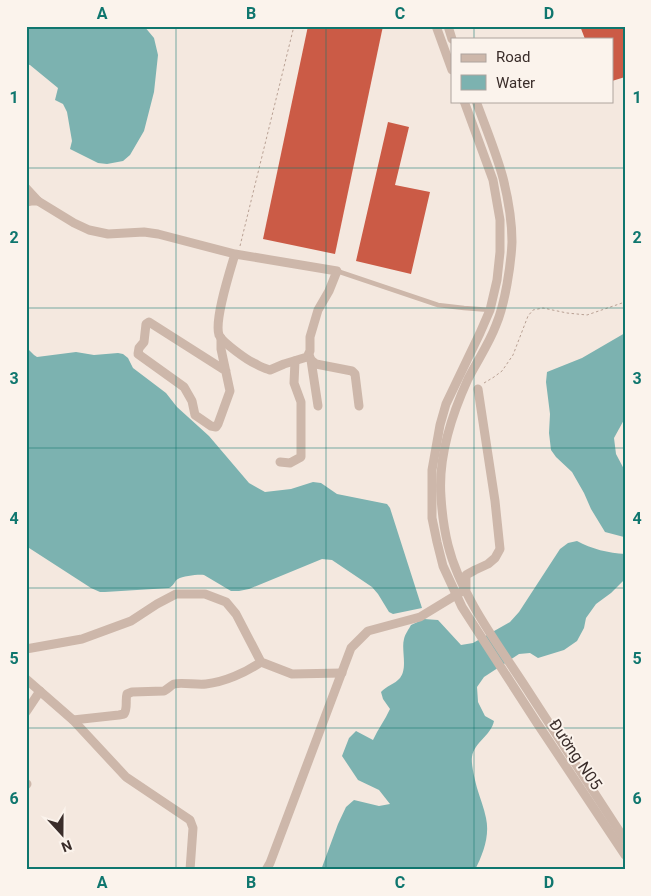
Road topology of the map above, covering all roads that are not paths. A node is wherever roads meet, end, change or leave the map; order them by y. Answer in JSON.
{"nodes":[{"id":1,"x":436,"y":26,"type":"edge"},
{"id":2,"x":448,"y":26,"type":"edge"},
{"id":3,"x":452,"y":38,"type":"edge"},
{"id":4,"x":451,"y":67,"type":"edge"},
{"id":5,"x":464,"y":102,"type":"edge"},
{"id":6,"x":476,"y":102,"type":"edge"},
{"id":7,"x":26,"y":188,"type":"edge"},
{"id":8,"x":38,"y":201,"type":"junction"},
{"id":9,"x":26,"y":202,"type":"edge"},
{"id":10,"x":235,"y":254,"type":"junction"},
{"id":11,"x":337,"y":271,"type":"junction"},
{"id":12,"x":490,"y":310,"type":"junction"},
{"id":13,"x":222,"y":338,"type":"junction"},
{"id":14,"x":310,"y":358,"type":"junction"},
{"id":15,"x":295,"y":360,"type":"junction"},
{"id":16,"x":226,"y":372,"type":"junction"},
{"id":17,"x":478,"y":389,"type":"road end"},
{"id":18,"x":318,"y":406,"type":"dead end"},
{"id":19,"x":359,"y":406,"type":"dead end"},
{"id":20,"x":280,"y":462,"type":"dead end"},
{"id":21,"x":466,"y":589,"type":"junction"},
{"id":22,"x":456,"y":595,"type":"junction"},
{"id":23,"x":27,"y":648,"type":"edge"},
{"id":24,"x":261,"y":662,"type":"junction"},
{"id":25,"x":342,"y":673,"type":"junction"},
{"id":26,"x":26,"y":679,"type":"edge"},
{"id":27,"x":40,"y":690,"type":"junction"},
{"id":28,"x":26,"y":712,"type":"edge"},
{"id":29,"x":73,"y":720,"type":"junction"},
{"id":30,"x":625,"y":840,"type":"edge"},
{"id":31,"x":625,"y":855,"type":"edge"},
{"id":32,"x":190,"y":870,"type":"edge"},
{"id":33,"x":266,"y":870,"type":"edge"}],
"edges":[{"from":1,"to":4,"type":"street"},
{"from":2,"to":3,"type":"street"},
{"from":5,"to":12,"type":"street","name":"Đường N05"},
{"from":6,"to":21,"type":"street","name":"Đường N05"},
{"from":7,"to":8,"type":"street"},
{"from":8,"to":9,"type":"street"},
{"from":8,"to":10,"type":"street"},
{"from":10,"to":11,"type":"street"},
{"from":10,"to":13,"type":"street"},
{"from":11,"to":12,"type":"lane"},
{"from":11,"to":14,"type":"street"},
{"from":12,"to":22,"type":"street","name":"Đường N05"},
{"from":13,"to":15,"type":"street"},
{"from":13,"to":16,"type":"street"},
{"from":14,"to":15,"type":"street"},
{"from":14,"to":18,"type":"street"},
{"from":14,"to":19,"type":"street"},
{"from":15,"to":20,"type":"street"},
{"from":16,"to":16,"type":"street"},
{"from":17,"to":21,"type":"street"},
{"from":21,"to":22,"type":"street"},
{"from":21,"to":30,"type":"street","name":"Đường N05"},
{"from":22,"to":25,"type":"street"},
{"from":22,"to":31,"type":"street","name":"Đường N05"},
{"from":23,"to":24,"type":"street"},
{"from":24,"to":25,"type":"street"},
{"from":24,"to":29,"type":"street"},
{"from":25,"to":33,"type":"street"},
{"from":26,"to":27,"type":"street"},
{"from":27,"to":28,"type":"street"},
{"from":27,"to":29,"type":"street"},
{"from":29,"to":32,"type":"street"}]}
